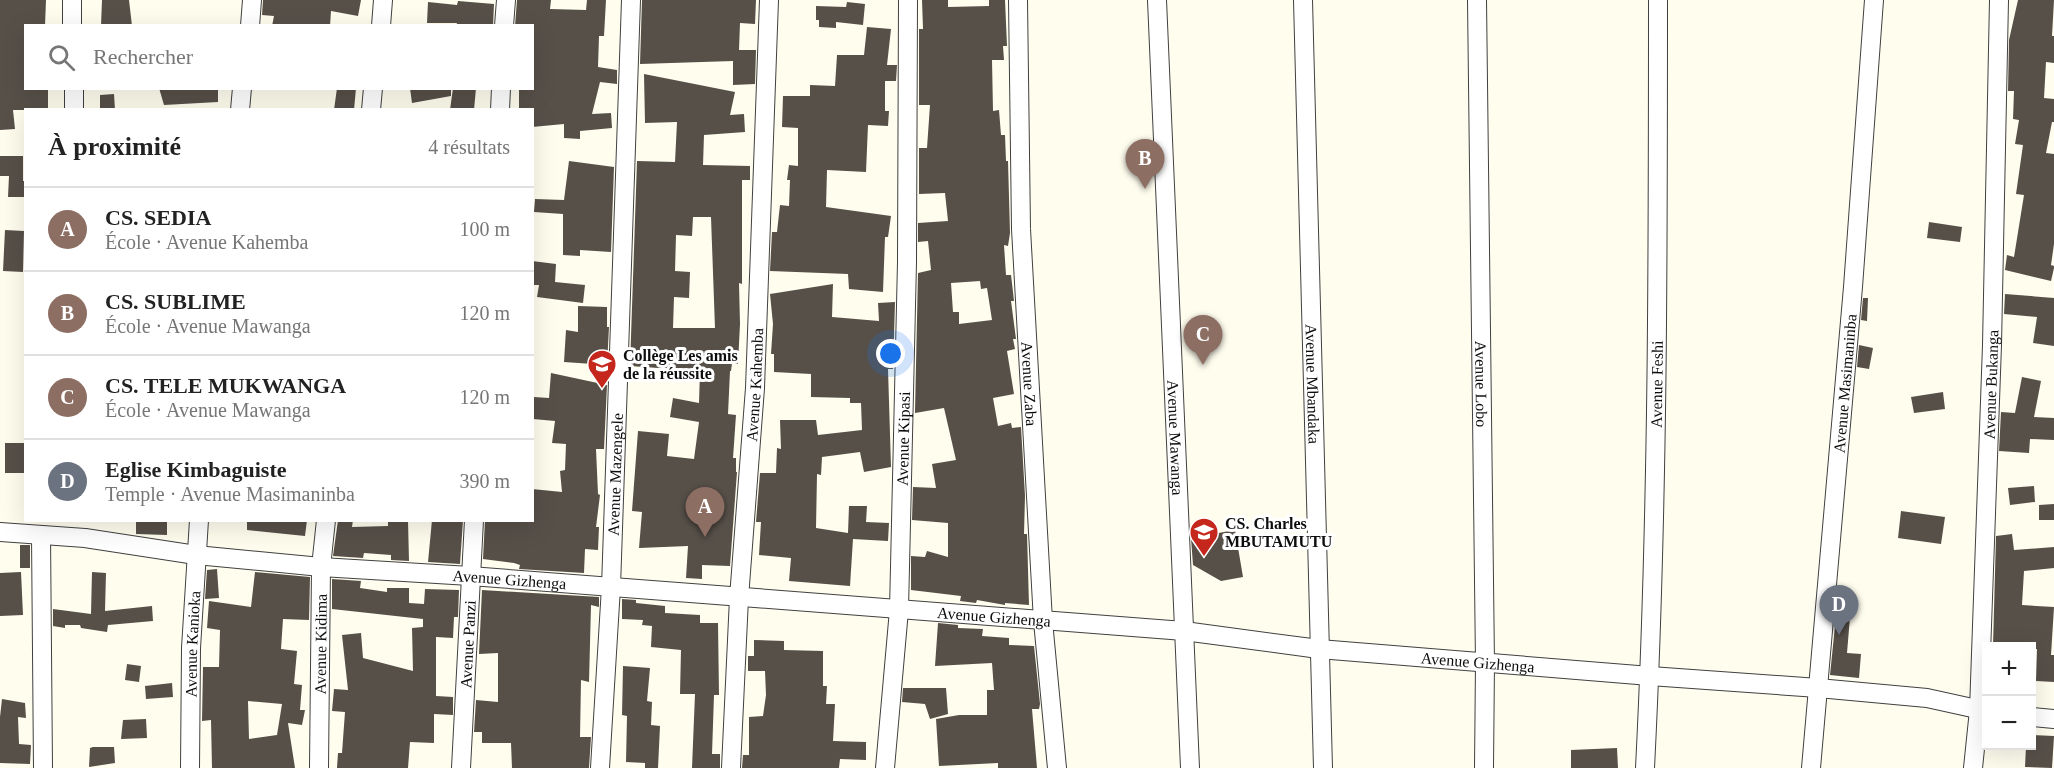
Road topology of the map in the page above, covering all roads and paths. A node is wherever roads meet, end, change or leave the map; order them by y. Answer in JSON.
{"nodes":[{"id":1,"x":72,"y":0,"type":"edge"},
{"id":2,"x":252,"y":0,"type":"edge"},
{"id":3,"x":383,"y":0,"type":"edge"},
{"id":4,"x":506,"y":0,"type":"edge"},
{"id":5,"x":631,"y":0,"type":"edge"},
{"id":6,"x":769,"y":0,"type":"edge"},
{"id":7,"x":908,"y":0,"type":"edge"},
{"id":8,"x":1018,"y":0,"type":"edge"},
{"id":9,"x":1157,"y":0,"type":"edge"},
{"id":10,"x":1303,"y":0,"type":"edge"},
{"id":11,"x":1477,"y":0,"type":"edge"},
{"id":12,"x":1658,"y":0,"type":"edge"},
{"id":13,"x":1874,"y":0,"type":"edge"},
{"id":14,"x":1999,"y":0,"type":"edge"},
{"id":15,"x":72,"y":24,"type":"edge"},
{"id":16,"x":250,"y":24,"type":"edge"},
{"id":17,"x":381,"y":24,"type":"edge"},
{"id":18,"x":504,"y":24,"type":"edge"},
{"id":19,"x":74,"y":90,"type":"edge"},
{"id":20,"x":242,"y":90,"type":"edge"},
{"id":21,"x":373,"y":90,"type":"edge"},
{"id":22,"x":501,"y":90,"type":"edge"},
{"id":23,"x":74,"y":108,"type":"edge"},
{"id":24,"x":240,"y":108,"type":"edge"},
{"id":25,"x":371,"y":108,"type":"edge"},
{"id":26,"x":500,"y":108,"type":"edge"},
{"id":27,"x":199,"y":522,"type":"edge"},
{"id":28,"x":326,"y":522,"type":"edge"},
{"id":29,"x":474,"y":522,"type":"edge"},
{"id":30,"x":85,"y":529,"type":"edge"},
{"id":31,"x":0,"y":532,"type":"edge"},
{"id":32,"x":41,"y":535,"type":"junction"},
{"id":33,"x":196,"y":555,"type":"junction"},
{"id":34,"x":321,"y":567,"type":"junction"},
{"id":35,"x":470,"y":576,"type":"junction"},
{"id":36,"x":611,"y":587,"type":"junction"},
{"id":37,"x":739,"y":598,"type":"junction"},
{"id":38,"x":899,"y":610,"type":"junction"},
{"id":39,"x":1044,"y":621,"type":"junction"},
{"id":40,"x":1184,"y":631,"type":"junction"},
{"id":41,"x":1319,"y":649,"type":"junction"},
{"id":42,"x":1485,"y":663,"type":"junction"},
{"id":43,"x":1650,"y":676,"type":"junction"},
{"id":44,"x":1818,"y":687,"type":"junction"},
{"id":45,"x":1983,"y":696,"type":"edge"},
{"id":46,"x":1982,"y":710,"type":"edge"},
{"id":47,"x":1982,"y":716,"type":"edge"},
{"id":48,"x":2036,"y":717,"type":"edge"},
{"id":49,"x":2054,"y":719,"type":"edge"},
{"id":50,"x":43,"y":768,"type":"edge"},
{"id":51,"x":190,"y":768,"type":"edge"},
{"id":52,"x":319,"y":768,"type":"edge"},
{"id":53,"x":461,"y":768,"type":"edge"},
{"id":54,"x":600,"y":768,"type":"edge"},
{"id":55,"x":731,"y":768,"type":"edge"},
{"id":56,"x":885,"y":768,"type":"edge"},
{"id":57,"x":1057,"y":768,"type":"edge"},
{"id":58,"x":1190,"y":768,"type":"edge"},
{"id":59,"x":1323,"y":768,"type":"edge"},
{"id":60,"x":1484,"y":768,"type":"edge"},
{"id":61,"x":1645,"y":768,"type":"edge"},
{"id":62,"x":1811,"y":768,"type":"edge"},
{"id":63,"x":1973,"y":768,"type":"edge"}],
"edges":[{"from":1,"to":15,"type":"street"},
{"from":2,"to":16,"type":"street"},
{"from":3,"to":17,"type":"street"},
{"from":4,"to":18,"type":"street"},
{"from":5,"to":36,"type":"street","name":"Avenue Mazengele"},
{"from":6,"to":37,"type":"street","name":"Avenue Kahemba"},
{"from":7,"to":38,"type":"street","name":"Avenue Kipasi"},
{"from":8,"to":39,"type":"street","name":"Avenue Zaba"},
{"from":9,"to":40,"type":"street","name":"Avenue Mawanga"},
{"from":10,"to":41,"type":"street","name":"Avenue Mbandaka"},
{"from":11,"to":42,"type":"street","name":"Avenue Lobo"},
{"from":12,"to":43,"type":"street","name":"Avenue Feshi"},
{"from":13,"to":44,"type":"street","name":"Avenue Masimaninba"},
{"from":14,"to":45,"type":"street","name":"Avenue Bukanga"},
{"from":19,"to":23,"type":"street"},
{"from":20,"to":24,"type":"street"},
{"from":21,"to":25,"type":"street"},
{"from":22,"to":26,"type":"street"},
{"from":27,"to":33,"type":"street","name":"Avenue Kanioka"},
{"from":28,"to":34,"type":"street","name":"Avenue Kidima"},
{"from":29,"to":35,"type":"street","name":"Avenue Panzi"},
{"from":30,"to":32,"type":"street","name":"Avenue Gizhenga"},
{"from":30,"to":33,"type":"street","name":"Avenue Gizhenga"},
{"from":31,"to":32,"type":"street","name":"Avenue Gizhenga"},
{"from":32,"to":50,"type":"street"},
{"from":33,"to":34,"type":"street","name":"Avenue Gizhenga"},
{"from":33,"to":51,"type":"street","name":"Avenue Kanioka"},
{"from":34,"to":35,"type":"street","name":"Avenue Gizhenga"},
{"from":34,"to":52,"type":"street","name":"Avenue Kidima"},
{"from":35,"to":36,"type":"street","name":"Avenue Gizhenga"},
{"from":35,"to":53,"type":"street","name":"Avenue Panzi"},
{"from":36,"to":37,"type":"street","name":"Avenue Gizhenga"},
{"from":36,"to":54,"type":"street","name":"Avenue Mazengele"},
{"from":37,"to":38,"type":"street","name":"Avenue Gizhenga"},
{"from":37,"to":55,"type":"street","name":"Avenue Kahemba"},
{"from":38,"to":39,"type":"street","name":"Avenue Gizhenga"},
{"from":38,"to":56,"type":"street","name":"Avenue Kipasi"},
{"from":39,"to":40,"type":"street","name":"Avenue Gizhenga"},
{"from":39,"to":57,"type":"street","name":"Avenue Zaba"},
{"from":40,"to":41,"type":"street","name":"Avenue Gizhenga"},
{"from":40,"to":58,"type":"street","name":"Avenue Mawanga"},
{"from":41,"to":42,"type":"street","name":"Avenue Gizhenga"},
{"from":41,"to":59,"type":"street","name":"Avenue Mbandaka"},
{"from":42,"to":43,"type":"street","name":"Avenue Gizhenga"},
{"from":42,"to":60,"type":"street","name":"Avenue Lobo"},
{"from":43,"to":44,"type":"street","name":"Avenue Gizhenga"},
{"from":43,"to":61,"type":"street","name":"Avenue Feshi"},
{"from":44,"to":46,"type":"street","name":"Avenue Gizhenga"},
{"from":44,"to":62,"type":"street","name":"Avenue Masimaninba"},
{"from":47,"to":63,"type":"street","name":"Avenue Bukanga"},
{"from":48,"to":49,"type":"street"}]}
